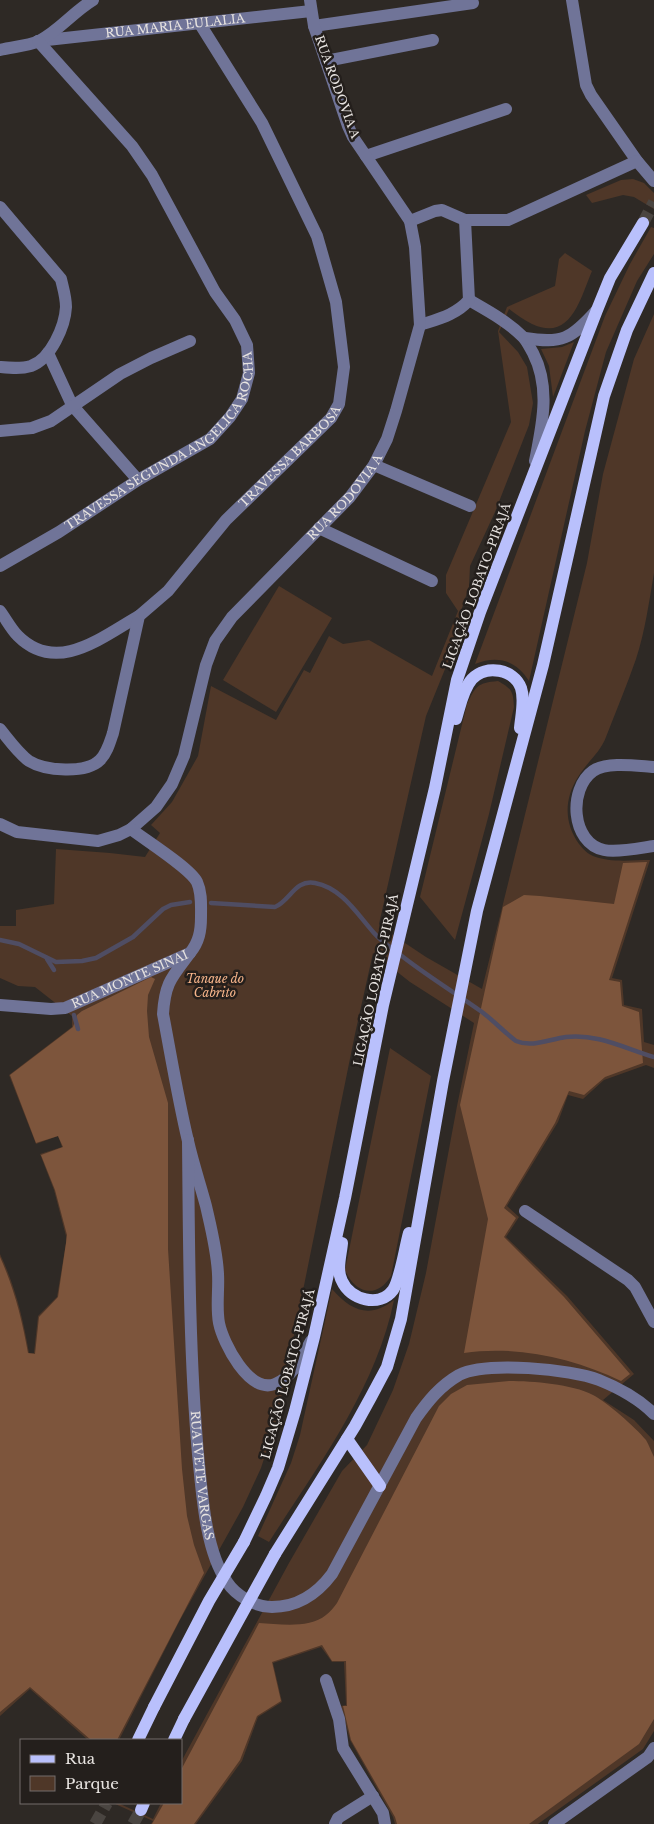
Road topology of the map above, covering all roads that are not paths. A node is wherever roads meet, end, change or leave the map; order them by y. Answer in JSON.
{"nodes":[{"id":1,"x":93,"y":0,"type":"edge"},
{"id":2,"x":572,"y":0,"type":"edge"},
{"id":3,"x":473,"y":3,"type":"dead end"},
{"id":4,"x":311,"y":6,"type":"edge"},
{"id":5,"x":200,"y":24,"type":"junction"},
{"id":6,"x":314,"y":26,"type":"junction"},
{"id":7,"x":433,"y":40,"type":"dead end"},
{"id":8,"x":38,"y":41,"type":"junction"},
{"id":9,"x":0,"y":50,"type":"edge"},
{"id":10,"x":326,"y":61,"type":"junction"},
{"id":11,"x":506,"y":109,"type":"dead end"},
{"id":12,"x":366,"y":156,"type":"junction"},
{"id":13,"x":637,"y":161,"type":"junction"},
{"id":14,"x":654,"y":181,"type":"edge"},
{"id":15,"x":0,"y":207,"type":"edge"},
{"id":16,"x":466,"y":220,"type":"junction"},
{"id":17,"x":410,"y":221,"type":"junction"},
{"id":18,"x":643,"y":222,"type":"tunnel mouth"},
{"id":19,"x":654,"y":273,"type":"edge"},
{"id":20,"x":469,"y":300,"type":"junction"},
{"id":21,"x":597,"y":310,"type":"junction"},
{"id":22,"x":420,"y":325,"type":"junction"},
{"id":23,"x":525,"y":338,"type":"junction"},
{"id":24,"x":190,"y":341,"type":"dead end"},
{"id":25,"x":48,"y":353,"type":"junction"},
{"id":26,"x":0,"y":367,"type":"edge"},
{"id":27,"x":72,"y":406,"type":"junction"},
{"id":28,"x":0,"y":431,"type":"edge"},
{"id":29,"x":374,"y":465,"type":"junction"},
{"id":30,"x":532,"y":475,"type":"junction"},
{"id":31,"x":138,"y":480,"type":"junction"},
{"id":32,"x":470,"y":506,"type":"dead end"},
{"id":33,"x":319,"y":528,"type":"junction"},
{"id":34,"x":0,"y":566,"type":"edge"},
{"id":35,"x":432,"y":581,"type":"dead end"},
{"id":36,"x":0,"y":611,"type":"edge"},
{"id":37,"x":139,"y":616,"type":"junction"},
{"id":38,"x":0,"y":730,"type":"edge"},
{"id":39,"x":517,"y":762,"type":"junction"},
{"id":40,"x":654,"y":767,"type":"edge"},
{"id":41,"x":434,"y":788,"type":"junction"},
{"id":42,"x":0,"y":824,"type":"edge"},
{"id":43,"x":131,"y":829,"type":"junction"},
{"id":44,"x":654,"y":846,"type":"edge"},
{"id":45,"x":190,"y":953,"type":"junction"},
{"id":46,"x":0,"y":1005,"type":"edge"},
{"id":47,"x":188,"y":1140,"type":"junction"},
{"id":48,"x":425,"y":1178,"type":"junction"},
{"id":49,"x":345,"y":1198,"type":"junction"},
{"id":50,"x":525,"y":1211,"type":"dead end"},
{"id":51,"x":654,"y":1322,"type":"edge"},
{"id":52,"x":314,"y":1337,"type":"junction"},
{"id":53,"x":654,"y":1414,"type":"edge"},
{"id":54,"x":347,"y":1439,"type":"junction"},
{"id":55,"x":380,"y":1486,"type":"junction"},
{"id":56,"x":326,"y":1680,"type":"dead end"},
{"id":57,"x":138,"y":1739,"type":"edge"},
{"id":58,"x":174,"y":1739,"type":"edge"},
{"id":59,"x":654,"y":1748,"type":"edge"},
{"id":60,"x":373,"y":1796,"type":"junction"},
{"id":61,"x":336,"y":1824,"type":"edge"},
{"id":62,"x":385,"y":1824,"type":"edge"},
{"id":63,"x":554,"y":1824,"type":"edge"}],
"edges":[{"from":1,"to":8,"type":"street"},
{"from":2,"to":13,"type":"street"},
{"from":3,"to":6,"type":"street"},
{"from":4,"to":5,"type":"street","name":"RUA MARIA EULALIA"},
{"from":4,"to":6,"type":"street","name":"RUA RODOVIA A"},
{"from":5,"to":8,"type":"street","name":"RUA MARIA EULALIA"},
{"from":5,"to":37,"type":"street","name":"TRAVESSA BARBOSA"},
{"from":6,"to":10,"type":"street","name":"RUA RODOVIA A"},
{"from":7,"to":10,"type":"street"},
{"from":8,"to":9,"type":"street"},
{"from":8,"to":31,"type":"street","name":"TRAVESSA SEGUNDA ANGELICA ROCHA"},
{"from":10,"to":12,"type":"street","name":"RUA RODOVIA A"},
{"from":11,"to":12,"type":"street"},
{"from":12,"to":17,"type":"street","name":"RUA RODOVIA A"},
{"from":13,"to":14,"type":"street"},
{"from":13,"to":16,"type":"street"},
{"from":15,"to":25,"type":"street"},
{"from":16,"to":17,"type":"street"},
{"from":16,"to":20,"type":"street"},
{"from":17,"to":22,"type":"street","name":"RUA RODOVIA A"},
{"from":18,"to":21,"type":"main road","name":"LIGAÇÃO LOBATO-PIRAJÁ"},
{"from":19,"to":39,"type":"main road"},
{"from":20,"to":22,"type":"street"},
{"from":20,"to":23,"type":"street"},
{"from":21,"to":23,"type":"street"},
{"from":21,"to":30,"type":"main road","name":"LIGAÇÃO LOBATO-PIRAJÁ"},
{"from":22,"to":29,"type":"street","name":"RUA RODOVIA A"},
{"from":23,"to":30,"type":"street"},
{"from":24,"to":27,"type":"street"},
{"from":25,"to":26,"type":"street"},
{"from":25,"to":27,"type":"street"},
{"from":27,"to":28,"type":"street"},
{"from":27,"to":31,"type":"street"},
{"from":29,"to":32,"type":"street"},
{"from":29,"to":33,"type":"street","name":"RUA RODOVIA A"},
{"from":30,"to":41,"type":"main road","name":"LIGAÇÃO LOBATO-PIRAJÁ"},
{"from":31,"to":34,"type":"street","name":"TRAVESSA SEGUNDA ANGELICA ROCHA"},
{"from":33,"to":35,"type":"street"},
{"from":33,"to":43,"type":"street","name":"RUA RODOVIA A"},
{"from":36,"to":37,"type":"street","name":"TRAVESSA BARBOSA"},
{"from":37,"to":38,"type":"street"},
{"from":39,"to":41,"type":"main road"},
{"from":39,"to":48,"type":"main road"},
{"from":40,"to":44,"type":"street"},
{"from":41,"to":49,"type":"main road","name":"LIGAÇÃO LOBATO-PIRAJÁ"},
{"from":42,"to":43,"type":"street","name":"RUA RODOVIA A"},
{"from":43,"to":45,"type":"street","name":"RUA MONTE SINAI"},
{"from":45,"to":46,"type":"street","name":"RUA MONTE SINAI"},
{"from":45,"to":47,"type":"street","name":"RUA IVETE VARGAS"},
{"from":47,"to":52,"type":"street","name":"RUA IVETE VARGAS"},
{"from":47,"to":55,"type":"street","name":"RUA IVETE VARGAS"},
{"from":48,"to":49,"type":"main road"},
{"from":48,"to":54,"type":"main road"},
{"from":49,"to":52,"type":"main road","name":"LIGAÇÃO LOBATO-PIRAJÁ"},
{"from":50,"to":51,"type":"street"},
{"from":52,"to":57,"type":"main road","name":"LIGAÇÃO LOBATO-PIRAJÁ","bridge":true},
{"from":53,"to":55,"type":"street","name":"RUA IVETE VARGAS"},
{"from":54,"to":55,"type":"main road"},
{"from":54,"to":58,"type":"main road","bridge":true},
{"from":56,"to":60,"type":"street"},
{"from":59,"to":63,"type":"street"},
{"from":60,"to":61,"type":"street"},
{"from":60,"to":62,"type":"street"}]}
